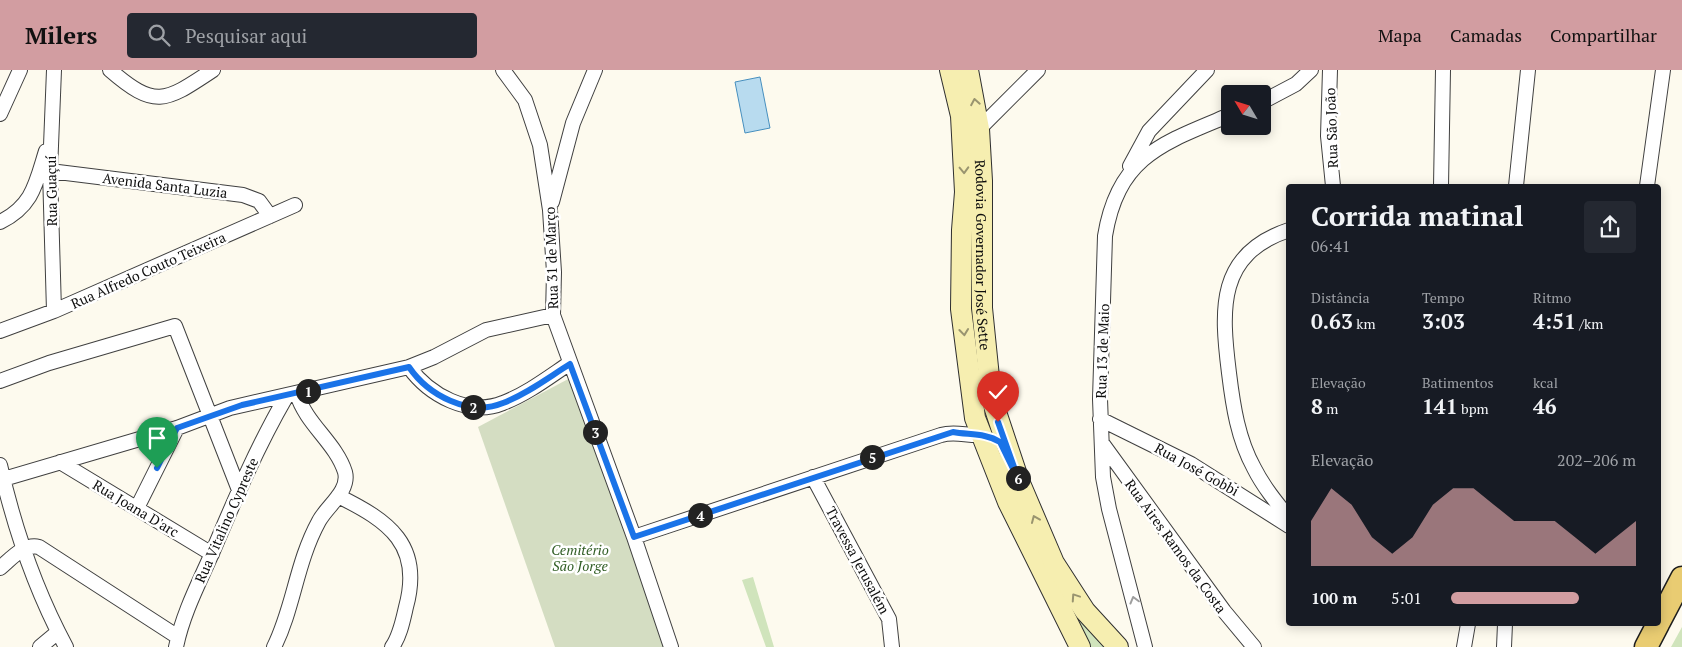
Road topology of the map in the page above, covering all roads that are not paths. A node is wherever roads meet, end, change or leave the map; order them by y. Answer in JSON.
{"nodes":[{"id":1,"x":20,"y":70,"type":"edge"},
{"id":2,"x":54,"y":70,"type":"edge"},
{"id":3,"x":110,"y":70,"type":"edge"},
{"id":4,"x":213,"y":70,"type":"edge"},
{"id":5,"x":503,"y":70,"type":"edge"},
{"id":6,"x":595,"y":70,"type":"edge"},
{"id":7,"x":950,"y":70,"type":"edge"},
{"id":8,"x":968,"y":70,"type":"edge"},
{"id":9,"x":1038,"y":70,"type":"edge"},
{"id":10,"x":1207,"y":70,"type":"edge"},
{"id":11,"x":1311,"y":70,"type":"edge"},
{"id":12,"x":1330,"y":70,"type":"edge"},
{"id":13,"x":1443,"y":70,"type":"edge"},
{"id":14,"x":1528,"y":70,"type":"edge"},
{"id":15,"x":1663,"y":70,"type":"edge"},
{"id":16,"x":1271,"y":97,"type":"edge"},
{"id":17,"x":0,"y":114,"type":"edge"},
{"id":18,"x":1221,"y":119,"type":"edge"},
{"id":19,"x":979,"y":128,"type":"junction"},
{"id":20,"x":51,"y":138,"type":"junction"},
{"id":21,"x":50,"y":171,"type":"junction"},
{"id":22,"x":1333,"y":184,"type":"edge"},
{"id":23,"x":1441,"y":184,"type":"edge"},
{"id":24,"x":1516,"y":184,"type":"edge"},
{"id":25,"x":1647,"y":184,"type":"edge"},
{"id":26,"x":1118,"y":190,"type":"junction"},
{"id":27,"x":295,"y":205,"type":"dead end"},
{"id":28,"x":550,"y":210,"type":"junction"},
{"id":29,"x":270,"y":216,"type":"junction"},
{"id":30,"x":0,"y":222,"type":"edge"},
{"id":31,"x":1286,"y":231,"type":"edge"},
{"id":32,"x":54,"y":311,"type":"junction"},
{"id":33,"x":553,"y":314,"type":"junction"},
{"id":34,"x":0,"y":331,"type":"edge"},
{"id":35,"x":570,"y":364,"type":"junction"},
{"id":36,"x":409,"y":367,"type":"junction"},
{"id":37,"x":0,"y":381,"type":"edge"},
{"id":38,"x":292,"y":395,"type":"junction"},
{"id":39,"x":211,"y":416,"type":"junction"},
{"id":40,"x":1100,"y":419,"type":"junction"},
{"id":41,"x":177,"y":428,"type":"junction"},
{"id":42,"x":981,"y":435,"type":"junction"},
{"id":43,"x":1102,"y":442,"type":"junction"},
{"id":44,"x":60,"y":462,"type":"junction"},
{"id":45,"x":0,"y":465,"type":"edge"},
{"id":46,"x":813,"y":477,"type":"junction"},
{"id":47,"x":2,"y":480,"type":"edge"},
{"id":48,"x":1019,"y":481,"type":"junction"},
{"id":49,"x":239,"y":490,"type":"junction"},
{"id":50,"x":338,"y":496,"type":"junction"},
{"id":51,"x":137,"y":508,"type":"junction"},
{"id":52,"x":1286,"y":514,"type":"edge"},
{"id":53,"x":1286,"y":524,"type":"edge"},
{"id":54,"x":634,"y":537,"type":"junction"},
{"id":55,"x":24,"y":548,"type":"junction"},
{"id":56,"x":212,"y":554,"type":"junction"},
{"id":57,"x":0,"y":568,"type":"edge"},
{"id":58,"x":1682,"y":578,"type":"edge"},
{"id":59,"x":1661,"y":617,"type":"edge"},
{"id":60,"x":1468,"y":626,"type":"edge"},
{"id":61,"x":1505,"y":626,"type":"edge"},
{"id":62,"x":1656,"y":626,"type":"edge"},
{"id":63,"x":58,"y":632,"type":"junction"},
{"id":64,"x":177,"y":642,"type":"edge"},
{"id":65,"x":40,"y":647,"type":"edge"},
{"id":66,"x":66,"y":647,"type":"edge"},
{"id":67,"x":274,"y":647,"type":"edge"},
{"id":68,"x":392,"y":647,"type":"edge"},
{"id":69,"x":671,"y":647,"type":"edge"},
{"id":70,"x":892,"y":647,"type":"edge"},
{"id":71,"x":1080,"y":647,"type":"edge"},
{"id":72,"x":1118,"y":647,"type":"edge"},
{"id":73,"x":1145,"y":647,"type":"edge"},
{"id":74,"x":1254,"y":647,"type":"edge"},
{"id":75,"x":1464,"y":647,"type":"edge"},
{"id":76,"x":1504,"y":647,"type":"edge"},
{"id":77,"x":1646,"y":647,"type":"edge"}],
"edges":[{"from":1,"to":17,"type":"street"},
{"from":2,"to":20,"type":"street","name":"Rua Guaçuí"},
{"from":3,"to":4,"type":"street"},
{"from":5,"to":28,"type":"street","name":"Rua 31 de Março"},
{"from":6,"to":28,"type":"street"},
{"from":7,"to":42,"type":"main road","name":"Rodovia Governador José Sette","one_way":true},
{"from":19,"to":8,"type":"main road","name":"Rodovia Governador José Sette","one_way":true},
{"from":9,"to":19,"type":"street"},
{"from":10,"to":26,"type":"street"},
{"from":11,"to":16,"type":"street"},
{"from":12,"to":22,"type":"street","name":"Rua São João"},
{"from":13,"to":23,"type":"street"},
{"from":14,"to":24,"type":"street"},
{"from":15,"to":25,"type":"street"},
{"from":18,"to":26,"type":"street","name":"Rua 13 de Maio"},
{"from":19,"to":48,"type":"main road","name":"Rodovia Governador José Sette"},
{"from":20,"to":21,"type":"street","name":"Rua Guaçuí"},
{"from":20,"to":30,"type":"street"},
{"from":21,"to":29,"type":"street","name":"Avenida Santa Luzia"},
{"from":21,"to":32,"type":"street","name":"Rua Guaçuí"},
{"from":26,"to":40,"type":"street","name":"Rua 13 de Maio"},
{"from":27,"to":29,"type":"street","name":"Rua Alfredo Couto Teixeira"},
{"from":28,"to":33,"type":"street","name":"Rua 31 de Março"},
{"from":29,"to":32,"type":"street","name":"Rua Alfredo Couto Teixeira"},
{"from":31,"to":52,"type":"street"},
{"from":32,"to":34,"type":"street","name":"Rua Alfredo Couto Teixeira"},
{"from":33,"to":35,"type":"street","name":"Rua 31 de Março"},
{"from":33,"to":36,"type":"street"},
{"from":35,"to":36,"type":"street"},
{"from":35,"to":54,"type":"street","name":"Rua 31 de Março"},
{"from":36,"to":38,"type":"street"},
{"from":37,"to":39,"type":"street"},
{"from":38,"to":39,"type":"street"},
{"from":38,"to":49,"type":"street","name":"Rua Vitalino Cypreste"},
{"from":38,"to":50,"type":"street"},
{"from":39,"to":41,"type":"street"},
{"from":39,"to":49,"type":"street"},
{"from":40,"to":43,"type":"street","name":"Rua 13 de Maio"},
{"from":40,"to":53,"type":"street","name":"Rua José Gobbi"},
{"from":41,"to":44,"type":"street"},
{"from":41,"to":51,"type":"street"},
{"from":42,"to":46,"type":"street"},
{"from":42,"to":48,"type":"main road"},
{"from":42,"to":71,"type":"main road","name":"Rodovia Governador José Sette"},
{"from":73,"to":43,"type":"street","name":"Rua 13 de Maio","one_way":true},
{"from":43,"to":74,"type":"street","name":"Rua Aires Ramos da Costa"},
{"from":44,"to":47,"type":"street"},
{"from":44,"to":51,"type":"street","name":"Rua Joana D'arc"},
{"from":45,"to":47,"type":"street"},
{"from":46,"to":54,"type":"street"},
{"from":46,"to":70,"type":"street","name":"Travessa Jerusalém"},
{"from":47,"to":55,"type":"street"},
{"from":72,"to":48,"type":"main road","name":"Rodovia Governador José Sette","one_way":true},
{"from":49,"to":56,"type":"street","name":"Rua Vitalino Cypreste"},
{"from":50,"to":67,"type":"street"},
{"from":50,"to":68,"type":"street"},
{"from":51,"to":56,"type":"street","name":"Rua Joana D'arc"},
{"from":54,"to":69,"type":"street","name":"Rua 31 de Março"},
{"from":55,"to":57,"type":"street"},
{"from":55,"to":63,"type":"street"},
{"from":55,"to":64,"type":"street"},
{"from":56,"to":64,"type":"street","name":"Rua Vitalino Cypreste"},
{"from":58,"to":59,"type":"main road"},
{"from":60,"to":75,"type":"street"},
{"from":61,"to":76,"type":"street"},
{"from":62,"to":77,"type":"main road"},
{"from":63,"to":65,"type":"street"},
{"from":63,"to":66,"type":"street"}]}
